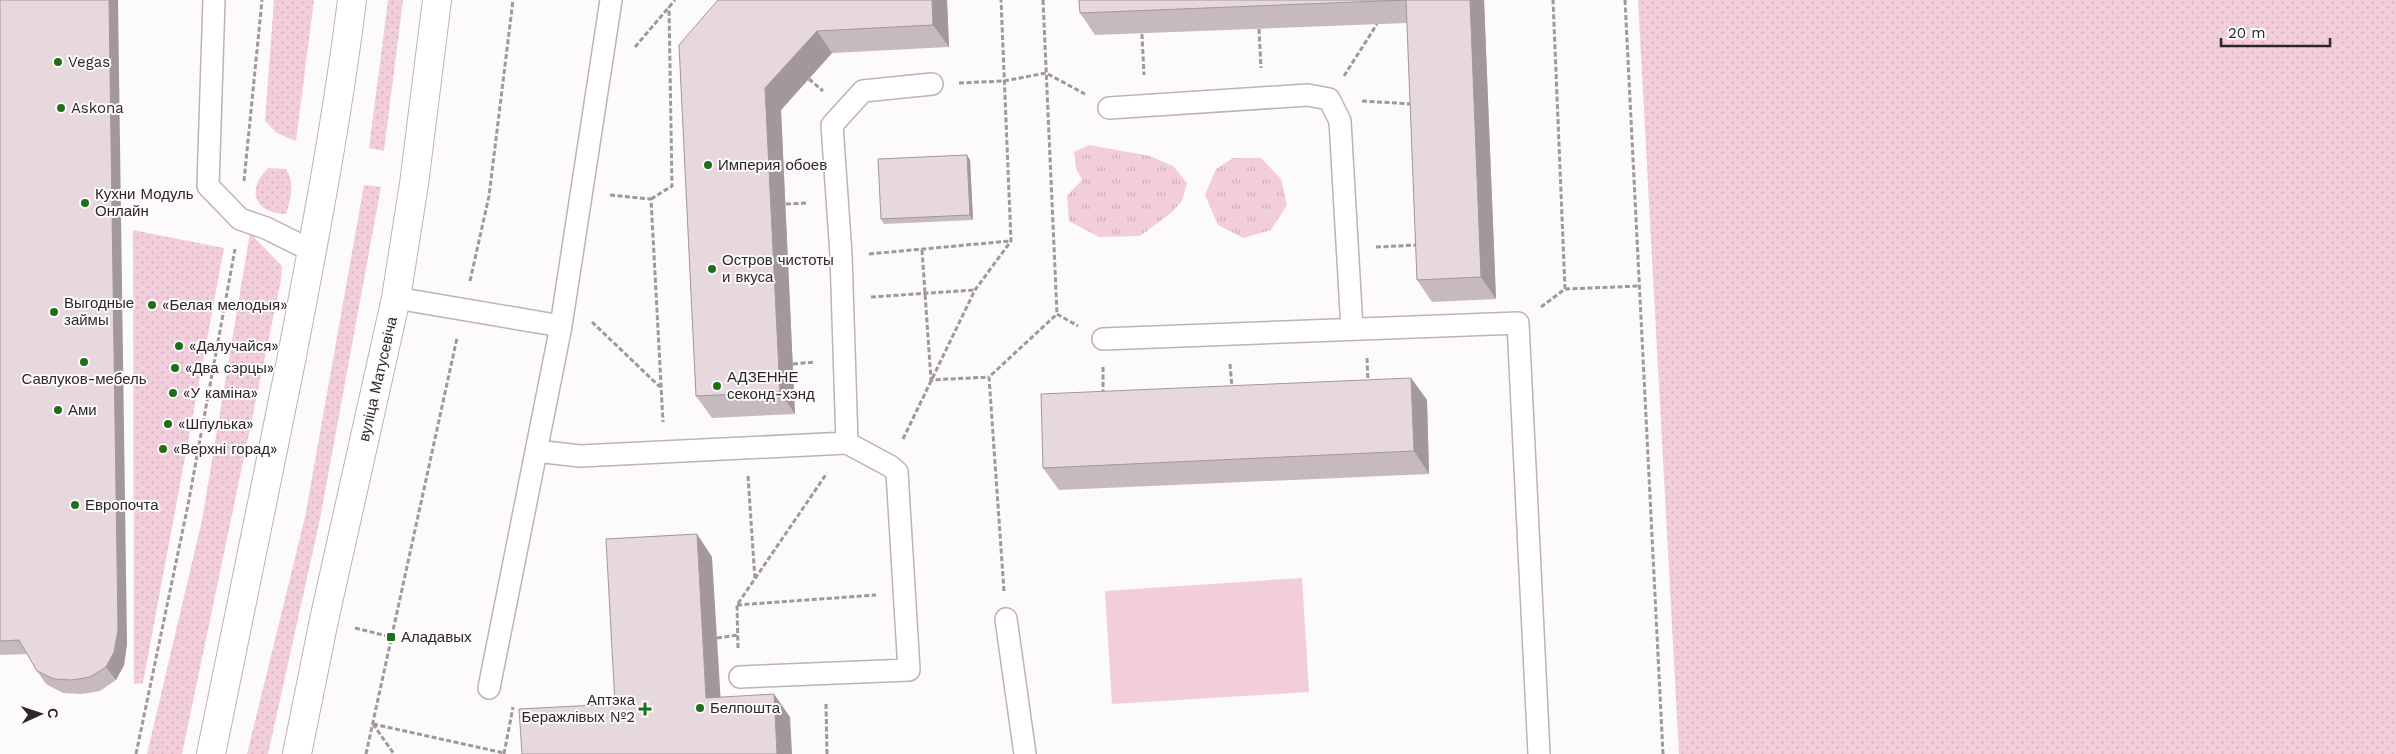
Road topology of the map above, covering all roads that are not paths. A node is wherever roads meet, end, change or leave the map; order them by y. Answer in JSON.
{"nodes":[{"id":1,"x":214,"y":0,"type":"edge"},
{"id":2,"x":352,"y":0,"type":"edge"},
{"id":3,"x":437,"y":0,"type":"edge"},
{"id":4,"x":611,"y":0,"type":"edge"},
{"id":5,"x":932,"y":84,"type":"road end"},
{"id":6,"x":1109,"y":108,"type":"road end"},
{"id":7,"x":312,"y":251,"type":"junction"},
{"id":8,"x":396,"y":298,"type":"junction"},
{"id":9,"x":561,"y":326,"type":"junction"},
{"id":10,"x":1359,"y":329,"type":"junction"},
{"id":11,"x":1103,"y":339,"type":"road end"},
{"id":12,"x":847,"y":443,"type":"junction"},
{"id":13,"x":536,"y":451,"type":"junction"},
{"id":14,"x":1006,"y":619,"type":"road end"},
{"id":15,"x":740,"y":677,"type":"road end"},
{"id":16,"x":489,"y":688,"type":"dead end"},
{"id":17,"x":211,"y":754,"type":"edge"},
{"id":18,"x":297,"y":754,"type":"edge"},
{"id":19,"x":1025,"y":754,"type":"edge"},
{"id":20,"x":1539,"y":754,"type":"edge"}],
"edges":[{"from":1,"to":7,"type":"lane"},
{"from":2,"to":7,"type":"main road"},
{"from":3,"to":8,"type":"main road","name":"вуліца Матусевіча"},
{"from":4,"to":9,"type":"lane"},
{"from":5,"to":12,"type":"lane"},
{"from":6,"to":10,"type":"lane"},
{"from":7,"to":17,"type":"main road"},
{"from":8,"to":9,"type":"lane"},
{"from":8,"to":18,"type":"main road","name":"вуліца Матусевіча"},
{"from":9,"to":13,"type":"lane"},
{"from":10,"to":11,"type":"lane"},
{"from":10,"to":20,"type":"lane"},
{"from":12,"to":13,"type":"lane"},
{"from":12,"to":15,"type":"lane"},
{"from":13,"to":16,"type":"lane"},
{"from":14,"to":19,"type":"lane"}]}
